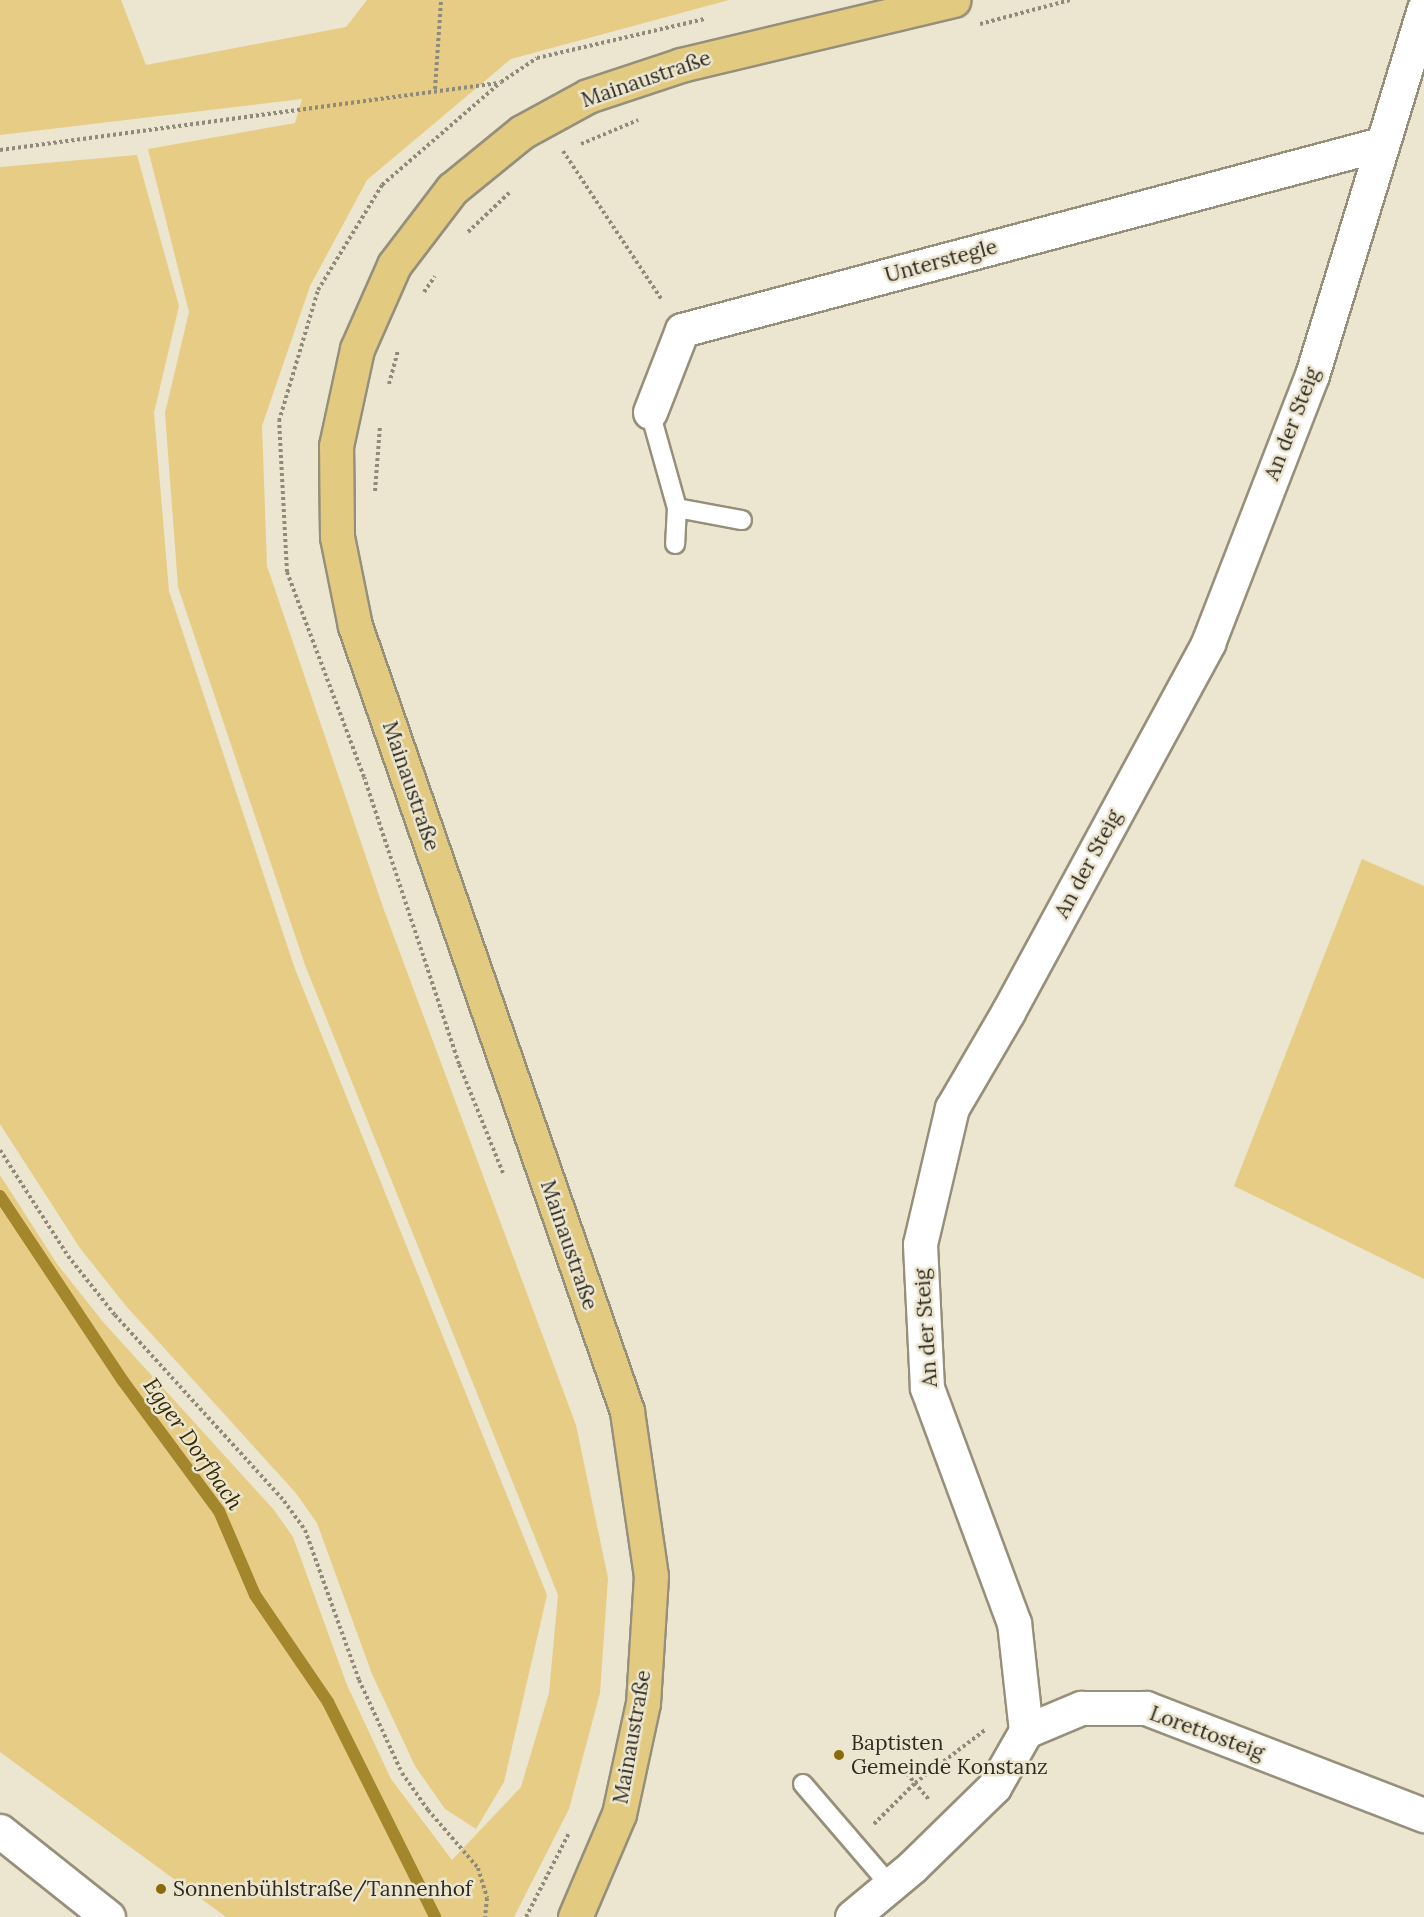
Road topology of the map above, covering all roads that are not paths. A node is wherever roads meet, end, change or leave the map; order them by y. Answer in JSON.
{"nodes":[{"id":1,"x":953,"y":0,"type":"edge"},
{"id":2,"x":1424,"y":9,"type":"edge"},
{"id":3,"x":1381,"y":144,"type":"junction"},
{"id":4,"x":650,"y":411,"type":"joint"},
{"id":5,"x":677,"y":508,"type":"junction"},
{"id":6,"x":742,"y":520,"type":"dead end"},
{"id":7,"x":675,"y":544,"type":"dead end"},
{"id":8,"x":1026,"y":1727,"type":"junction"},
{"id":9,"x":803,"y":1784,"type":"dead end"},
{"id":10,"x":1424,"y":1815,"type":"edge"},
{"id":11,"x":0,"y":1831,"type":"edge"},
{"id":12,"x":890,"y":1885,"type":"junction"},
{"id":13,"x":108,"y":1917,"type":"edge"},
{"id":14,"x":575,"y":1917,"type":"edge"},
{"id":15,"x":852,"y":1917,"type":"edge"}],
"edges":[{"from":1,"to":14,"type":"main road","name":"Mainaustraße"},
{"from":2,"to":3,"type":"street","name":"An der Steig"},
{"from":3,"to":4,"type":"street","name":"Unterstegle"},
{"from":3,"to":8,"type":"street","name":"An der Steig"},
{"from":4,"to":5,"type":"lane"},
{"from":5,"to":6,"type":"lane"},
{"from":5,"to":7,"type":"lane"},
{"from":8,"to":10,"type":"street","name":"Lorettosteig"},
{"from":8,"to":12,"type":"street"},
{"from":9,"to":12,"type":"lane"},
{"from":11,"to":13,"type":"street"},
{"from":12,"to":15,"type":"street"}]}
